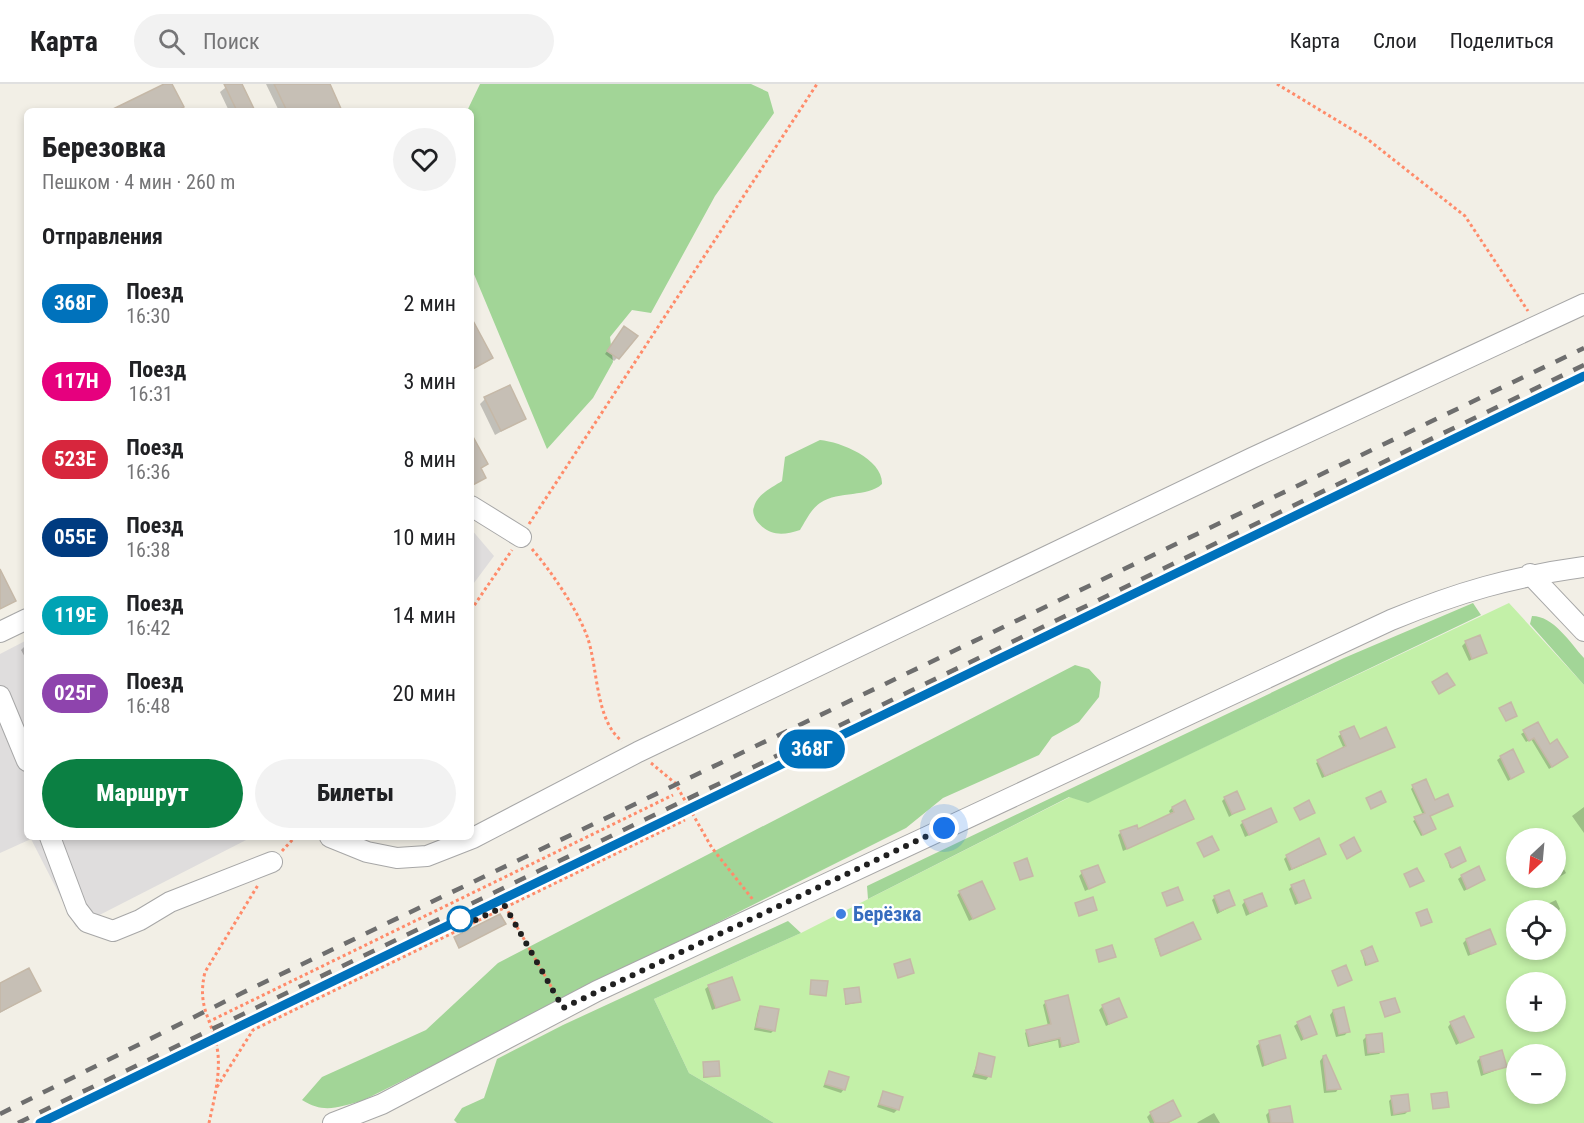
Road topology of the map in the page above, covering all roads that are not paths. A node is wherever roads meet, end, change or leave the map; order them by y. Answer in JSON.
{"nodes":[{"id":1,"x":1584,"y":304,"type":"edge"},
{"id":2,"x":474,"y":508,"type":"edge"},
{"id":3,"x":521,"y":537,"type":"road end"},
{"id":4,"x":1584,"y":567,"type":"edge"},
{"id":5,"x":1530,"y":574,"type":"junction"},
{"id":6,"x":24,"y":620,"type":"edge"},
{"id":7,"x":1584,"y":631,"type":"edge"},
{"id":8,"x":0,"y":632,"type":"edge"},
{"id":9,"x":0,"y":696,"type":"edge"},
{"id":10,"x":24,"y":754,"type":"edge"},
{"id":11,"x":474,"y":837,"type":"edge"},
{"id":12,"x":51,"y":840,"type":"edge"},
{"id":13,"x":337,"y":840,"type":"edge"},
{"id":14,"x":468,"y":840,"type":"edge"},
{"id":15,"x":272,"y":862,"type":"road end"},
{"id":16,"x":333,"y":1123,"type":"edge"}],
"edges":[{"from":1,"to":11,"type":"street"},
{"from":2,"to":3,"type":"street"},
{"from":4,"to":5,"type":"street"},
{"from":5,"to":7,"type":"street"},
{"from":5,"to":16,"type":"street"},
{"from":6,"to":8,"type":"street"},
{"from":9,"to":10,"type":"street"},
{"from":12,"to":15,"type":"street"},
{"from":13,"to":14,"type":"street"}]}
